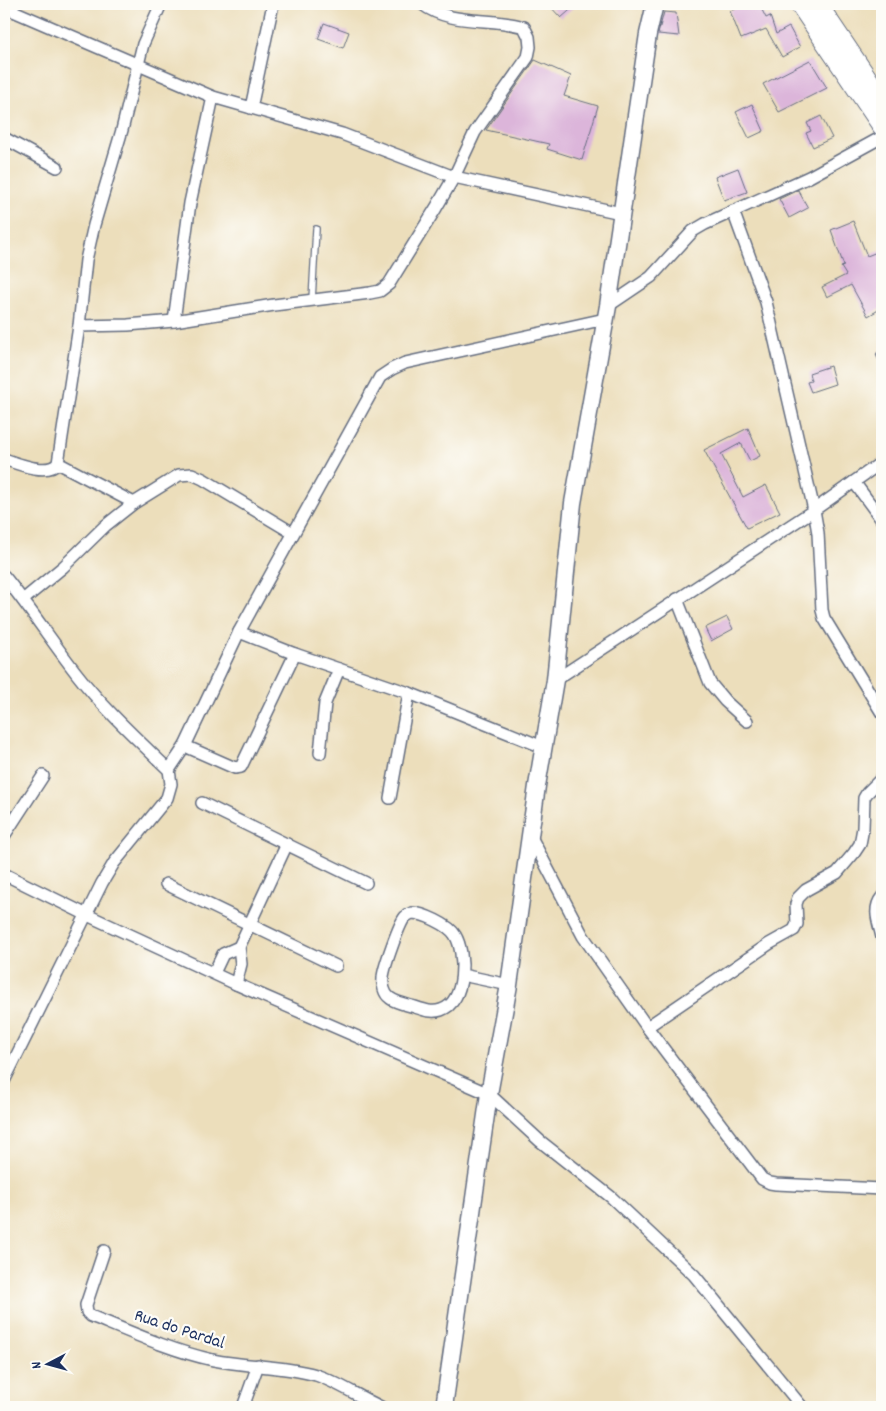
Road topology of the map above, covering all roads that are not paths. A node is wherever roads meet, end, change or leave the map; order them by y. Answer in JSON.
{"nodes":[{"id":1,"x":161,"y":4,"type":"edge"},
{"id":2,"x":273,"y":4,"type":"edge"},
{"id":3,"x":422,"y":4,"type":"edge"},
{"id":4,"x":655,"y":4,"type":"edge"},
{"id":5,"x":799,"y":4,"type":"edge"},
{"id":6,"x":818,"y":4,"type":"edge"},
{"id":7,"x":4,"y":7,"type":"edge"},
{"id":8,"x":137,"y":65,"type":"junction"},
{"id":9,"x":880,"y":89,"type":"edge"},
{"id":10,"x":213,"y":97,"type":"junction"},
{"id":11,"x":251,"y":108,"type":"junction"},
{"id":12,"x":882,"y":127,"type":"edge"},
{"id":13,"x":882,"y":137,"type":"edge"},
{"id":14,"x":4,"y":138,"type":"edge"},
{"id":15,"x":57,"y":166,"type":"dead end"},
{"id":16,"x":454,"y":176,"type":"junction"},
{"id":17,"x":733,"y":211,"type":"junction"},
{"id":18,"x":621,"y":213,"type":"junction"},
{"id":19,"x":316,"y":229,"type":"dead end"},
{"id":20,"x":312,"y":300,"type":"junction"},
{"id":21,"x":606,"y":313,"type":"junction"},
{"id":22,"x":174,"y":321,"type":"junction"},
{"id":23,"x":79,"y":326,"type":"junction"},
{"id":24,"x":4,"y":459,"type":"edge"},
{"id":25,"x":882,"y":462,"type":"edge"},
{"id":26,"x":58,"y":463,"type":"junction"},
{"id":27,"x":854,"y":482,"type":"junction"},
{"id":28,"x":134,"y":502,"type":"junction"},
{"id":29,"x":814,"y":510,"type":"junction"},
{"id":30,"x":882,"y":520,"type":"edge"},
{"id":31,"x":293,"y":533,"type":"junction"},
{"id":32,"x":4,"y":576,"type":"edge"},
{"id":33,"x":677,"y":599,"type":"junction"},
{"id":34,"x":23,"y":600,"type":"junction"},
{"id":35,"x":239,"y":632,"type":"junction"},
{"id":36,"x":295,"y":654,"type":"junction"},
{"id":37,"x":339,"y":669,"type":"junction"},
{"id":38,"x":555,"y":680,"type":"junction"},
{"id":39,"x":409,"y":693,"type":"junction"},
{"id":40,"x":882,"y":713,"type":"edge"},
{"id":41,"x":747,"y":722,"type":"dead end"},
{"id":42,"x":185,"y":746,"type":"junction"},
{"id":43,"x":543,"y":747,"type":"junction"},
{"id":44,"x":320,"y":754,"type":"dead end"},
{"id":45,"x":169,"y":770,"type":"junction"},
{"id":46,"x":43,"y":776,"type":"dead end"},
{"id":47,"x":882,"y":778,"type":"edge"},
{"id":48,"x":390,"y":798,"type":"dead end"},
{"id":49,"x":202,"y":803,"type":"dead end"},
{"id":50,"x":530,"y":835,"type":"junction"},
{"id":51,"x":4,"y":836,"type":"edge"},
{"id":52,"x":287,"y":844,"type":"junction"},
{"id":53,"x":4,"y":874,"type":"edge"},
{"id":54,"x":366,"y":883,"type":"dead end"},
{"id":55,"x":166,"y":884,"type":"dead end"},
{"id":56,"x":882,"y":897,"type":"edge"},
{"id":57,"x":85,"y":914,"type":"junction"},
{"id":58,"x":250,"y":925,"type":"junction"},
{"id":59,"x":882,"y":937,"type":"edge"},
{"id":60,"x":239,"y":947,"type":"junction"},
{"id":61,"x":336,"y":966,"type":"dead end"},
{"id":62,"x":214,"y":972,"type":"junction"},
{"id":63,"x":462,"y":975,"type":"junction"},
{"id":64,"x":236,"y":984,"type":"junction"},
{"id":65,"x":510,"y":985,"type":"junction"},
{"id":66,"x":646,"y":1028,"type":"junction"},
{"id":67,"x":4,"y":1081,"type":"edge"},
{"id":68,"x":489,"y":1094,"type":"junction"},
{"id":69,"x":882,"y":1189,"type":"edge"},
{"id":70,"x":104,"y":1251,"type":"dead end"},
{"id":71,"x":258,"y":1364,"type":"junction"},
{"id":72,"x":244,"y":1407,"type":"edge"},
{"id":73,"x":381,"y":1407,"type":"edge"},
{"id":74,"x":444,"y":1407,"type":"edge"},
{"id":75,"x":802,"y":1407,"type":"edge"}],
"edges":[{"from":1,"to":8,"type":"street"},
{"from":2,"to":11,"type":"street"},
{"from":3,"to":16,"type":"street"},
{"from":4,"to":18,"type":"main road"},
{"from":5,"to":12,"type":"main road"},
{"from":6,"to":9,"type":"main road"},
{"from":7,"to":8,"type":"street"},
{"from":8,"to":10,"type":"street"},
{"from":8,"to":23,"type":"street"},
{"from":10,"to":11,"type":"street"},
{"from":10,"to":22,"type":"street"},
{"from":11,"to":16,"type":"street"},
{"from":13,"to":17,"type":"street"},
{"from":14,"to":15,"type":"street"},
{"from":16,"to":18,"type":"street"},
{"from":16,"to":20,"type":"street"},
{"from":17,"to":21,"type":"street"},
{"from":17,"to":29,"type":"street"},
{"from":18,"to":21,"type":"main road"},
{"from":19,"to":20,"type":"lane"},
{"from":20,"to":22,"type":"street"},
{"from":21,"to":31,"type":"street"},
{"from":21,"to":38,"type":"main road"},
{"from":22,"to":23,"type":"street"},
{"from":23,"to":26,"type":"street"},
{"from":24,"to":26,"type":"street"},
{"from":25,"to":27,"type":"street"},
{"from":26,"to":28,"type":"street"},
{"from":27,"to":29,"type":"street"},
{"from":27,"to":30,"type":"street"},
{"from":28,"to":31,"type":"street"},
{"from":28,"to":34,"type":"street"},
{"from":29,"to":33,"type":"street"},
{"from":29,"to":40,"type":"street"},
{"from":31,"to":35,"type":"street"},
{"from":32,"to":34,"type":"street"},
{"from":33,"to":38,"type":"street"},
{"from":33,"to":41,"type":"street"},
{"from":34,"to":45,"type":"street"},
{"from":35,"to":36,"type":"street"},
{"from":35,"to":42,"type":"street"},
{"from":36,"to":37,"type":"street"},
{"from":36,"to":42,"type":"street"},
{"from":37,"to":39,"type":"street"},
{"from":37,"to":44,"type":"street"},
{"from":38,"to":43,"type":"main road"},
{"from":39,"to":43,"type":"street"},
{"from":39,"to":48,"type":"street"},
{"from":42,"to":45,"type":"street"},
{"from":43,"to":50,"type":"main road"},
{"from":45,"to":57,"type":"street"},
{"from":46,"to":51,"type":"street"},
{"from":47,"to":66,"type":"street"},
{"from":49,"to":52,"type":"street"},
{"from":50,"to":65,"type":"main road"},
{"from":50,"to":66,"type":"street"},
{"from":52,"to":54,"type":"street"},
{"from":52,"to":58,"type":"street"},
{"from":53,"to":57,"type":"street"},
{"from":55,"to":58,"type":"street"},
{"from":56,"to":59,"type":"street"},
{"from":57,"to":62,"type":"street"},
{"from":57,"to":67,"type":"street"},
{"from":58,"to":60,"type":"street"},
{"from":58,"to":61,"type":"street"},
{"from":60,"to":62,"type":"street"},
{"from":60,"to":64,"type":"street"},
{"from":62,"to":64,"type":"street"},
{"from":63,"to":63,"type":"street"},
{"from":63,"to":65,"type":"street"},
{"from":64,"to":68,"type":"street"},
{"from":65,"to":68,"type":"main road"},
{"from":66,"to":69,"type":"street"},
{"from":68,"to":74,"type":"main road"},
{"from":68,"to":75,"type":"street"},
{"from":70,"to":71,"type":"street","name":"Rua do Pardal"},
{"from":71,"to":72,"type":"street"},
{"from":71,"to":73,"type":"street","name":"Rua do Pardal"}]}
